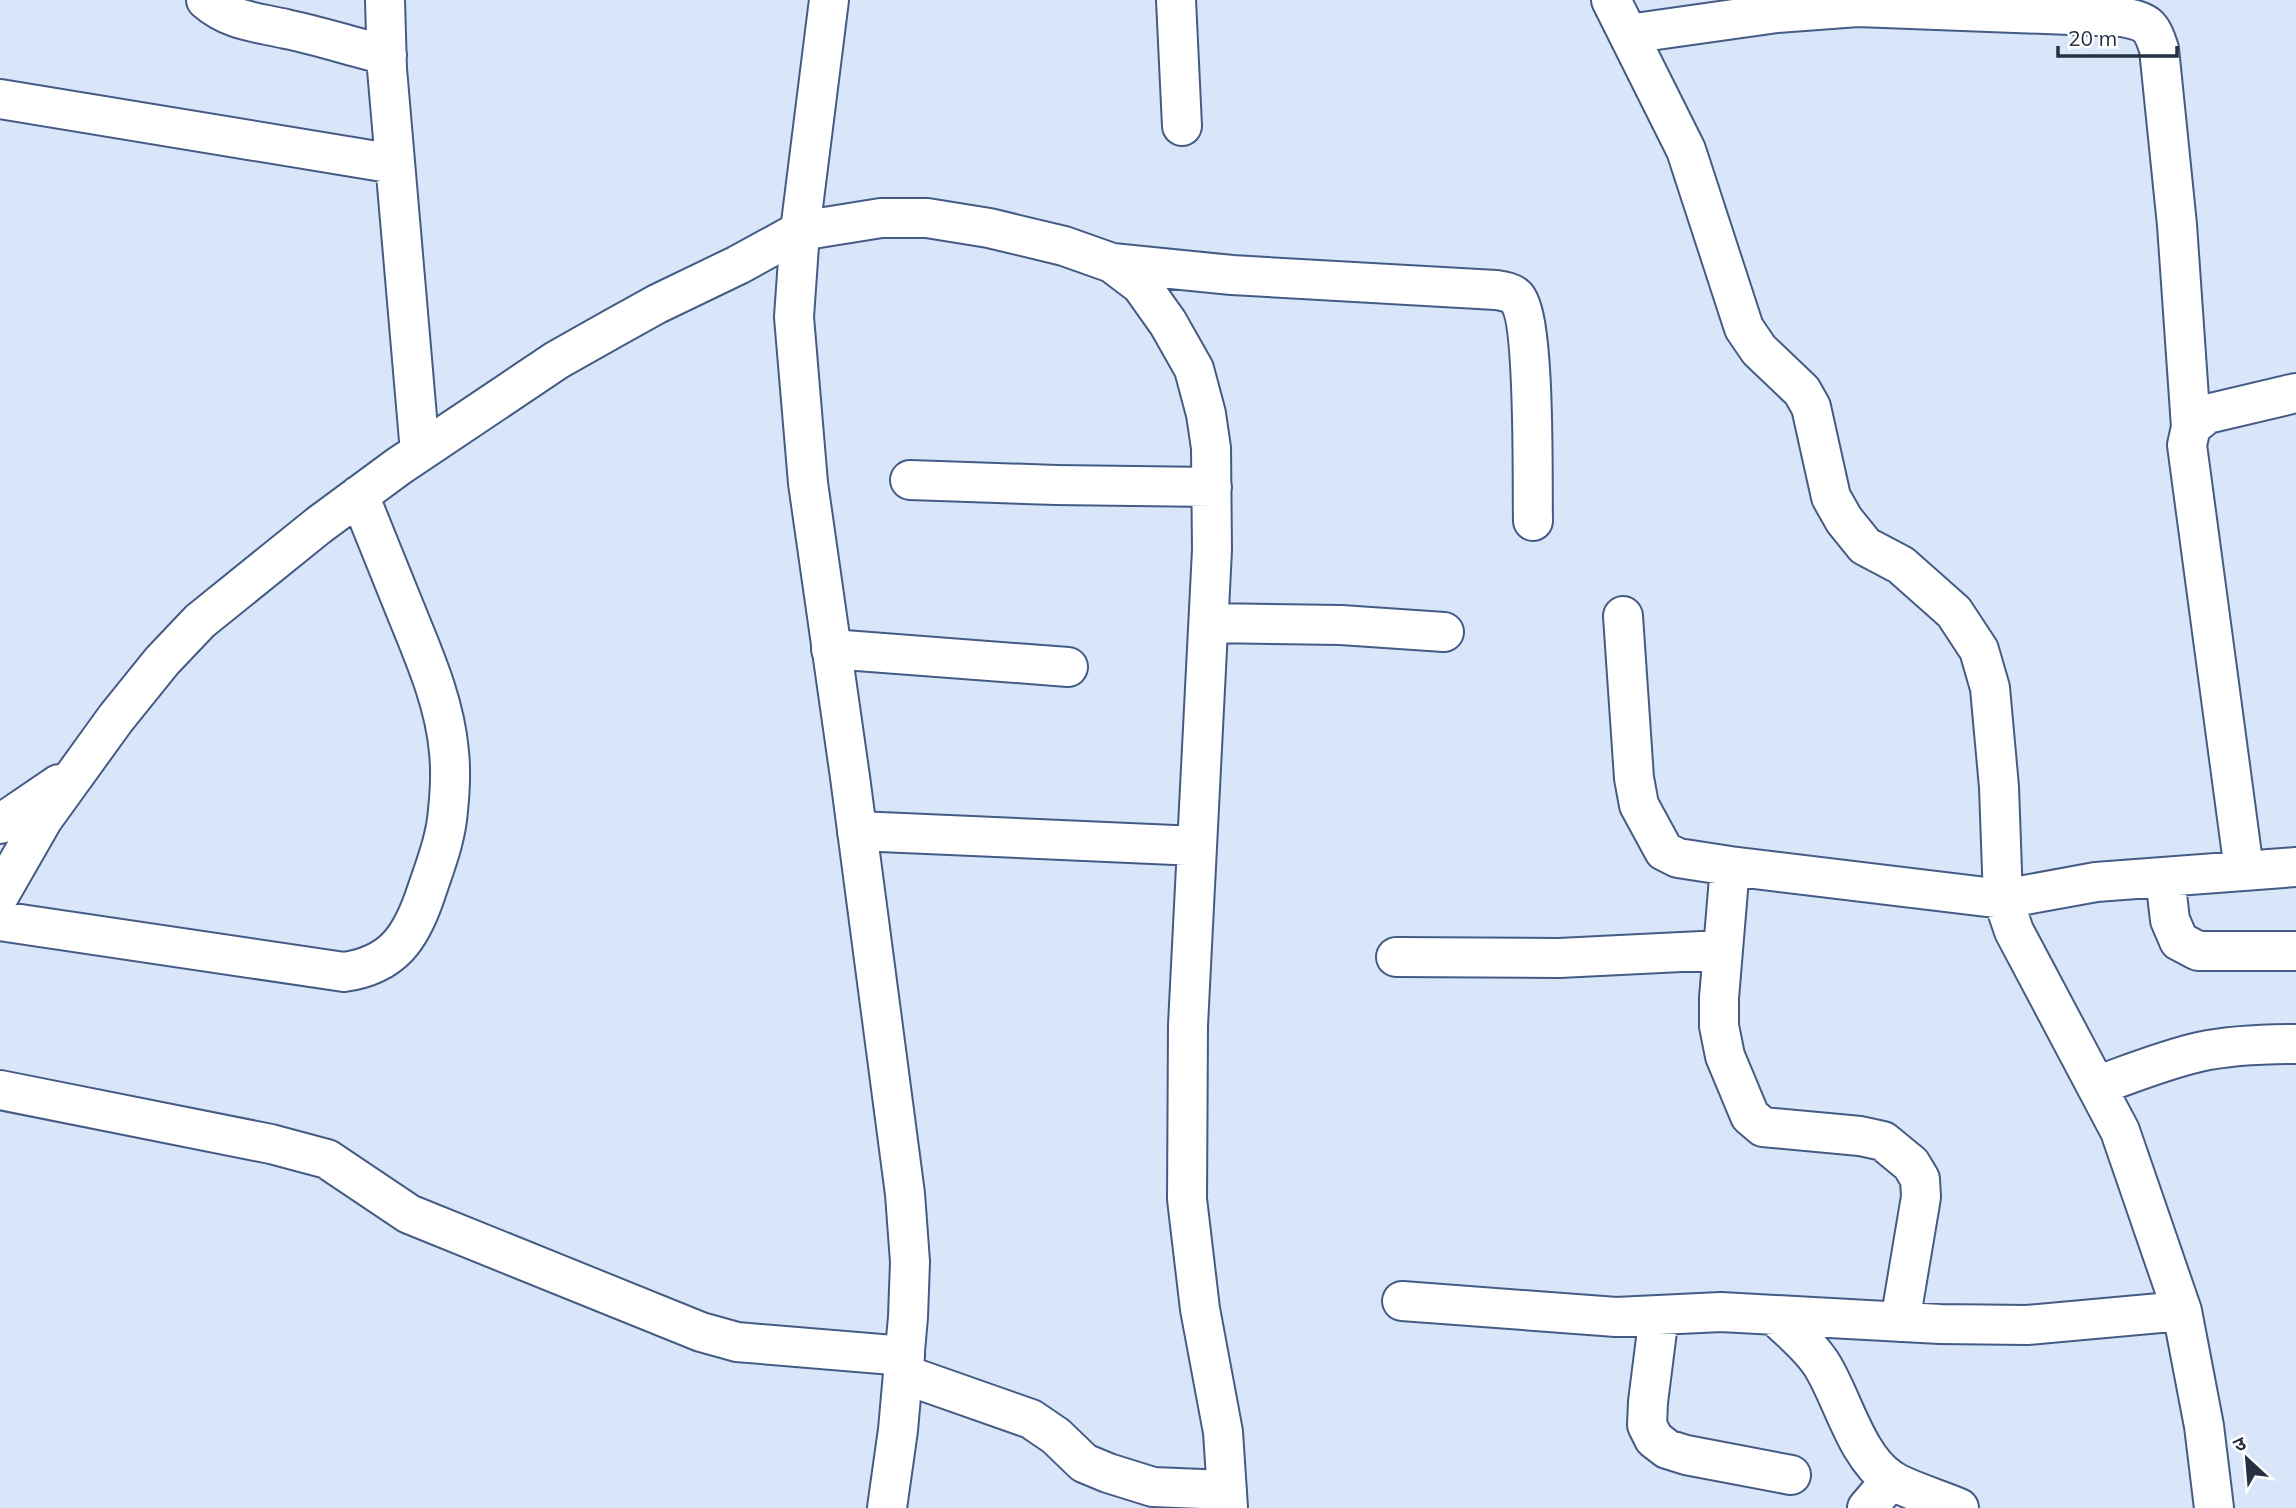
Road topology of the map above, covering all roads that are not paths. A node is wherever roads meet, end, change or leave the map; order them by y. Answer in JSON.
{"nodes":[{"id":1,"x":206,"y":0,"type":"edge"},
{"id":2,"x":385,"y":0,"type":"edge"},
{"id":3,"x":829,"y":0,"type":"edge"},
{"id":4,"x":1176,"y":0,"type":"edge"},
{"id":5,"x":1611,"y":0,"type":"edge"},
{"id":6,"x":1858,"y":3,"type":"edge"},
{"id":7,"x":2057,"y":7,"type":"edge"},
{"id":8,"x":1628,"y":34,"type":"junction"},
{"id":9,"x":387,"y":55,"type":"junction"},
{"id":10,"x":0,"y":99,"type":"edge"},
{"id":11,"x":1182,"y":126,"type":"dead end"},
{"id":12,"x":396,"y":164,"type":"junction"},
{"id":13,"x":800,"y":231,"type":"junction"},
{"id":14,"x":1112,"y":263,"type":"junction"},
{"id":15,"x":2296,"y":393,"type":"edge"},
{"id":16,"x":2191,"y":427,"type":"junction"},
{"id":17,"x":420,"y":452,"type":"junction"},
{"id":18,"x":910,"y":480,"type":"dead end"},
{"id":19,"x":1212,"y":487,"type":"junction"},
{"id":20,"x":359,"y":495,"type":"junction"},
{"id":21,"x":1533,"y":521,"type":"dead end"},
{"id":22,"x":1623,"y":616,"type":"dead end"},
{"id":23,"x":1209,"y":623,"type":"junction"},
{"id":24,"x":1444,"y":632,"type":"dead end"},
{"id":25,"x":831,"y":649,"type":"junction"},
{"id":26,"x":1068,"y":667,"type":"dead end"},
{"id":27,"x":77,"y":772,"type":"junction"},
{"id":28,"x":0,"y":824,"type":"edge"},
{"id":29,"x":857,"y":831,"type":"junction"},
{"id":30,"x":1197,"y":846,"type":"junction"},
{"id":31,"x":1730,"y":866,"type":"junction"},
{"id":32,"x":2296,"y":867,"type":"edge"},
{"id":33,"x":2244,"y":870,"type":"junction"},
{"id":34,"x":2165,"y":877,"type":"junction"},
{"id":35,"x":0,"y":894,"type":"edge"},
{"id":36,"x":2003,"y":899,"type":"junction"},
{"id":37,"x":0,"y":921,"type":"edge"},
{"id":38,"x":1722,"y":950,"type":"junction"},
{"id":39,"x":2296,"y":951,"type":"edge"},
{"id":40,"x":1396,"y":957,"type":"dead end"},
{"id":41,"x":2296,"y":1044,"type":"edge"},
{"id":42,"x":2096,"y":1086,"type":"junction"},
{"id":43,"x":0,"y":1090,"type":"edge"},
{"id":44,"x":1402,"y":1301,"type":"dead end"},
{"id":45,"x":2182,"y":1311,"type":"junction"},
{"id":46,"x":1659,"y":1315,"type":"junction"},
{"id":47,"x":1774,"y":1315,"type":"junction"},
{"id":48,"x":1900,"y":1322,"type":"junction"},
{"id":49,"x":904,"y":1365,"type":"junction"},
{"id":50,"x":1791,"y":1475,"type":"dead end"},
{"id":51,"x":1879,"y":1494,"type":"edge"},
{"id":52,"x":1227,"y":1499,"type":"edge"},
{"id":53,"x":887,"y":1508,"type":"edge"},
{"id":54,"x":1959,"y":1508,"type":"edge"},
{"id":55,"x":2214,"y":1508,"type":"edge"}],
"edges":[{"from":1,"to":9,"type":"street"},
{"from":2,"to":9,"type":"street"},
{"from":3,"to":13,"type":"street"},
{"from":4,"to":11,"type":"street"},
{"from":5,"to":8,"type":"street"},
{"from":6,"to":7,"type":"street"},
{"from":6,"to":8,"type":"street"},
{"from":7,"to":16,"type":"street"},
{"from":8,"to":36,"type":"street"},
{"from":9,"to":12,"type":"street"},
{"from":10,"to":12,"type":"street"},
{"from":12,"to":17,"type":"street"},
{"from":13,"to":14,"type":"street"},
{"from":13,"to":17,"type":"street"},
{"from":13,"to":25,"type":"street"},
{"from":14,"to":19,"type":"street"},
{"from":14,"to":21,"type":"street"},
{"from":15,"to":16,"type":"street"},
{"from":16,"to":33,"type":"street"},
{"from":17,"to":20,"type":"street"},
{"from":18,"to":19,"type":"street"},
{"from":19,"to":23,"type":"street"},
{"from":20,"to":27,"type":"street"},
{"from":20,"to":37,"type":"street"},
{"from":22,"to":31,"type":"street"},
{"from":23,"to":24,"type":"street"},
{"from":23,"to":30,"type":"street"},
{"from":25,"to":26,"type":"street"},
{"from":25,"to":29,"type":"street"},
{"from":27,"to":28,"type":"street"},
{"from":27,"to":35,"type":"street"},
{"from":29,"to":30,"type":"street"},
{"from":29,"to":49,"type":"street"},
{"from":30,"to":52,"type":"street"},
{"from":31,"to":36,"type":"street"},
{"from":31,"to":38,"type":"street"},
{"from":32,"to":33,"type":"street"},
{"from":33,"to":34,"type":"street"},
{"from":34,"to":36,"type":"street"},
{"from":34,"to":39,"type":"street"},
{"from":36,"to":42,"type":"street"},
{"from":38,"to":40,"type":"street"},
{"from":38,"to":48,"type":"street"},
{"from":41,"to":42,"type":"street"},
{"from":42,"to":45,"type":"street"},
{"from":43,"to":49,"type":"street"},
{"from":44,"to":46,"type":"street"},
{"from":45,"to":48,"type":"street"},
{"from":45,"to":55,"type":"street"},
{"from":46,"to":47,"type":"street"},
{"from":46,"to":50,"type":"street"},
{"from":47,"to":48,"type":"street"},
{"from":47,"to":51,"type":"street"},
{"from":49,"to":52,"type":"street"},
{"from":49,"to":53,"type":"street"},
{"from":51,"to":54,"type":"street"}]}
